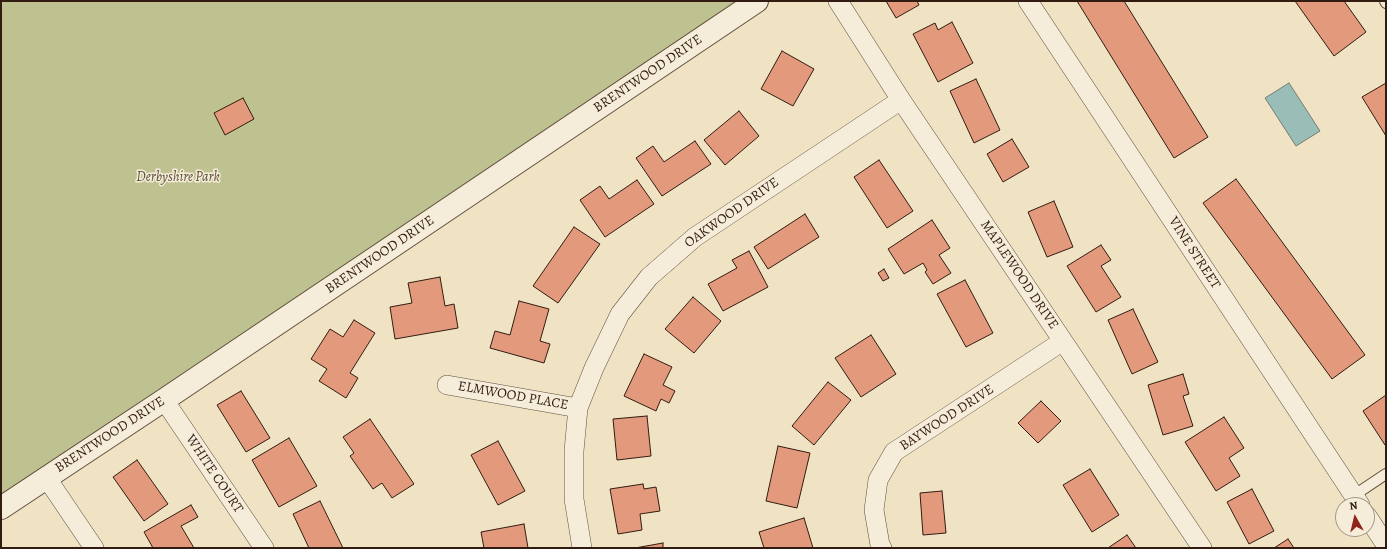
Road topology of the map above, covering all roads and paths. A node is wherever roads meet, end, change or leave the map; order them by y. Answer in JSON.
{"nodes":[{"id":1,"x":757,"y":1,"type":"edge"},
{"id":2,"x":838,"y":1,"type":"edge"},
{"id":3,"x":1028,"y":1,"type":"edge"},
{"id":4,"x":901,"y":100,"type":"junction"},
{"id":5,"x":1064,"y":341,"type":"junction"},
{"id":6,"x":447,"y":385,"type":"dead end"},
{"id":7,"x":164,"y":400,"type":"junction"},
{"id":8,"x":578,"y":408,"type":"junction"},
{"id":9,"x":1386,"y":474,"type":"edge"},
{"id":10,"x":46,"y":478,"type":"junction"},
{"id":11,"x":1354,"y":497,"type":"edge"},
{"id":12,"x":1359,"y":497,"type":"edge"},
{"id":13,"x":1,"y":508,"type":"edge"},
{"id":14,"x":1375,"y":528,"type":"edge"},
{"id":15,"x":1386,"y":545,"type":"edge"},
{"id":16,"x":94,"y":548,"type":"edge"},
{"id":17,"x":264,"y":548,"type":"edge"},
{"id":18,"x":582,"y":548,"type":"edge"},
{"id":19,"x":882,"y":548,"type":"edge"},
{"id":20,"x":1202,"y":548,"type":"edge"}],
"edges":[{"from":1,"to":7,"type":"street","name":"BRENTWOOD DRIVE"},
{"from":2,"to":4,"type":"street","name":"MAPLEWOOD DRIVE"},
{"from":3,"to":11,"type":"street","name":"VINE STREET"},
{"from":4,"to":5,"type":"street","name":"MAPLEWOOD DRIVE"},
{"from":4,"to":8,"type":"street","name":"OAKWOOD DRIVE"},
{"from":5,"to":19,"type":"street","name":"BAYWOOD DRIVE"},
{"from":5,"to":20,"type":"street","name":"MAPLEWOOD DRIVE"},
{"from":6,"to":8,"type":"street","name":"ELMWOOD PLACE"},
{"from":7,"to":10,"type":"street","name":"BRENTWOOD DRIVE"},
{"from":7,"to":17,"type":"street","name":"WHITE COURT"},
{"from":8,"to":18,"type":"street","name":"OAKWOOD DRIVE"},
{"from":9,"to":12,"type":"lane"},
{"from":10,"to":13,"type":"street","name":"BRENTWOOD DRIVE"},
{"from":10,"to":16,"type":"street"},
{"from":14,"to":15,"type":"street"}]}
